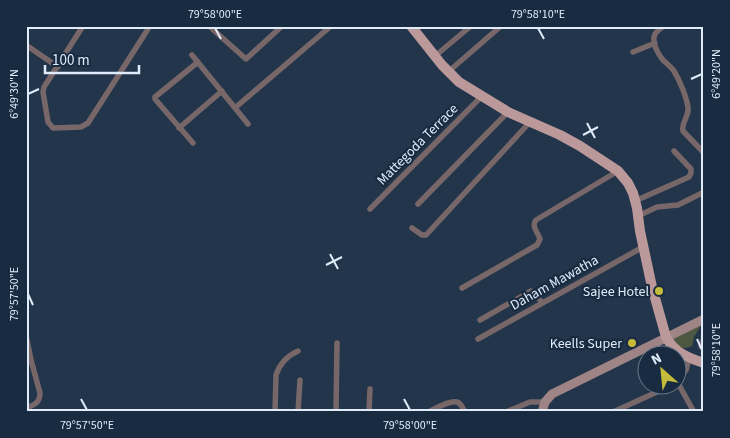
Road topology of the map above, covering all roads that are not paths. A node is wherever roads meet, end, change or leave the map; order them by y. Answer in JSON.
{"nodes":[{"id":1,"x":83,"y":26,"type":"edge"},
{"id":2,"x":146,"y":26,"type":"edge"},
{"id":3,"x":209,"y":26,"type":"edge"},
{"id":4,"x":282,"y":26,"type":"edge"},
{"id":5,"x":331,"y":26,"type":"edge"},
{"id":6,"x":411,"y":26,"type":"edge"},
{"id":7,"x":471,"y":26,"type":"edge"},
{"id":8,"x":501,"y":26,"type":"edge"},
{"id":9,"x":664,"y":26,"type":"edge"},
{"id":10,"x":655,"y":43,"type":"junction"},
{"id":11,"x":26,"y":46,"type":"edge"},
{"id":12,"x":633,"y":52,"type":"dead end"},
{"id":13,"x":192,"y":55,"type":"dead end"},
{"id":14,"x":435,"y":56,"type":"junction"},
{"id":15,"x":198,"y":62,"type":"junction"},
{"id":16,"x":58,"y":66,"type":"junction"},
{"id":17,"x":448,"y":72,"type":"junction"},
{"id":18,"x":222,"y":91,"type":"junction"},
{"id":19,"x":482,"y":96,"type":"junction"},
{"id":20,"x":236,"y":108,"type":"junction"},
{"id":21,"x":508,"y":112,"type":"junction"},
{"id":22,"x":530,"y":122,"type":"junction"},
{"id":23,"x":248,"y":124,"type":"dead end"},
{"id":24,"x":179,"y":128,"type":"junction"},
{"id":25,"x":193,"y":143,"type":"dead end"},
{"id":26,"x":674,"y":151,"type":"dead end"},
{"id":27,"x":704,"y":153,"type":"edge"},
{"id":28,"x":618,"y":171,"type":"junction"},
{"id":29,"x":704,"y":192,"type":"edge"},
{"id":30,"x":635,"y":201,"type":"junction"},
{"id":31,"x":418,"y":204,"type":"dead end"},
{"id":32,"x":370,"y":209,"type":"dead end"},
{"id":33,"x":638,"y":216,"type":"junction"},
{"id":34,"x":412,"y":228,"type":"dead end"},
{"id":35,"x":643,"y":247,"type":"junction"},
{"id":36,"x":462,"y":288,"type":"dead end"},
{"id":37,"x":542,"y":303,"type":"junction"},
{"id":38,"x":703,"y":319,"type":"edge"},
{"id":39,"x":480,"y":320,"type":"dead end"},
{"id":40,"x":26,"y":334,"type":"edge"},
{"id":41,"x":666,"y":337,"type":"junction"},
{"id":42,"x":478,"y":339,"type":"dead end"},
{"id":43,"x":337,"y":343,"type":"dead end"},
{"id":44,"x":298,"y":351,"type":"dead end"},
{"id":45,"x":689,"y":358,"type":"junction"},
{"id":46,"x":28,"y":361,"type":"edge"},
{"id":47,"x":688,"y":362,"type":"edge"},
{"id":48,"x":704,"y":363,"type":"edge"},
{"id":49,"x":300,"y":380,"type":"dead end"},
{"id":50,"x":370,"y":389,"type":"dead end"},
{"id":51,"x":648,"y":396,"type":"edge"},
{"id":52,"x":685,"y":396,"type":"edge"},
{"id":53,"x":545,"y":402,"type":"junction"},
{"id":54,"x":26,"y":408,"type":"edge"},
{"id":55,"x":275,"y":412,"type":"edge"},
{"id":56,"x":298,"y":412,"type":"edge"},
{"id":57,"x":336,"y":412,"type":"edge"},
{"id":58,"x":369,"y":412,"type":"edge"},
{"id":59,"x":428,"y":412,"type":"edge"},
{"id":60,"x":465,"y":412,"type":"edge"},
{"id":61,"x":506,"y":412,"type":"edge"},
{"id":62,"x":542,"y":412,"type":"edge"},
{"id":63,"x":614,"y":412,"type":"edge"},
{"id":64,"x":694,"y":412,"type":"edge"}],
"edges":[{"from":1,"to":16,"type":"street"},
{"from":2,"to":16,"type":"street"},
{"from":3,"to":4,"type":"street"},
{"from":5,"to":20,"type":"street"},
{"from":6,"to":14,"type":"main road"},
{"from":7,"to":14,"type":"street"},
{"from":8,"to":17,"type":"street"},
{"from":9,"to":10,"type":"street"},
{"from":10,"to":12,"type":"street"},
{"from":10,"to":27,"type":"street"},
{"from":11,"to":16,"type":"street"},
{"from":13,"to":15,"type":"street"},
{"from":14,"to":17,"type":"main road"},
{"from":15,"to":18,"type":"street"},
{"from":15,"to":24,"type":"street"},
{"from":17,"to":19,"type":"main road"},
{"from":18,"to":20,"type":"street"},
{"from":18,"to":24,"type":"street"},
{"from":19,"to":21,"type":"main road"},
{"from":19,"to":32,"type":"street","name":"Mattegoda Terrace"},
{"from":20,"to":23,"type":"street"},
{"from":21,"to":22,"type":"main road"},
{"from":21,"to":31,"type":"street"},
{"from":22,"to":28,"type":"main road"},
{"from":22,"to":34,"type":"street"},
{"from":24,"to":25,"type":"street"},
{"from":26,"to":30,"type":"street"},
{"from":28,"to":30,"type":"main road"},
{"from":28,"to":36,"type":"street"},
{"from":29,"to":33,"type":"street"},
{"from":30,"to":33,"type":"main road"},
{"from":33,"to":35,"type":"main road"},
{"from":35,"to":37,"type":"street","name":"Daham Mawatha"},
{"from":35,"to":41,"type":"main road"},
{"from":37,"to":39,"type":"street"},
{"from":37,"to":42,"type":"street","name":"Daham Mawatha"},
{"from":38,"to":41,"type":"street"},
{"from":40,"to":46,"type":"street"},
{"from":41,"to":45,"type":"main road"},
{"from":41,"to":53,"type":"street"},
{"from":43,"to":57,"type":"street"},
{"from":44,"to":55,"type":"street"},
{"from":45,"to":47,"type":"street"},
{"from":45,"to":48,"type":"main road"},
{"from":46,"to":54,"type":"street"},
{"from":49,"to":56,"type":"street"},
{"from":50,"to":58,"type":"street"},
{"from":51,"to":63,"type":"street"},
{"from":52,"to":64,"type":"street"},
{"from":53,"to":61,"type":"street"},
{"from":53,"to":62,"type":"street"},
{"from":59,"to":60,"type":"street"}]}
